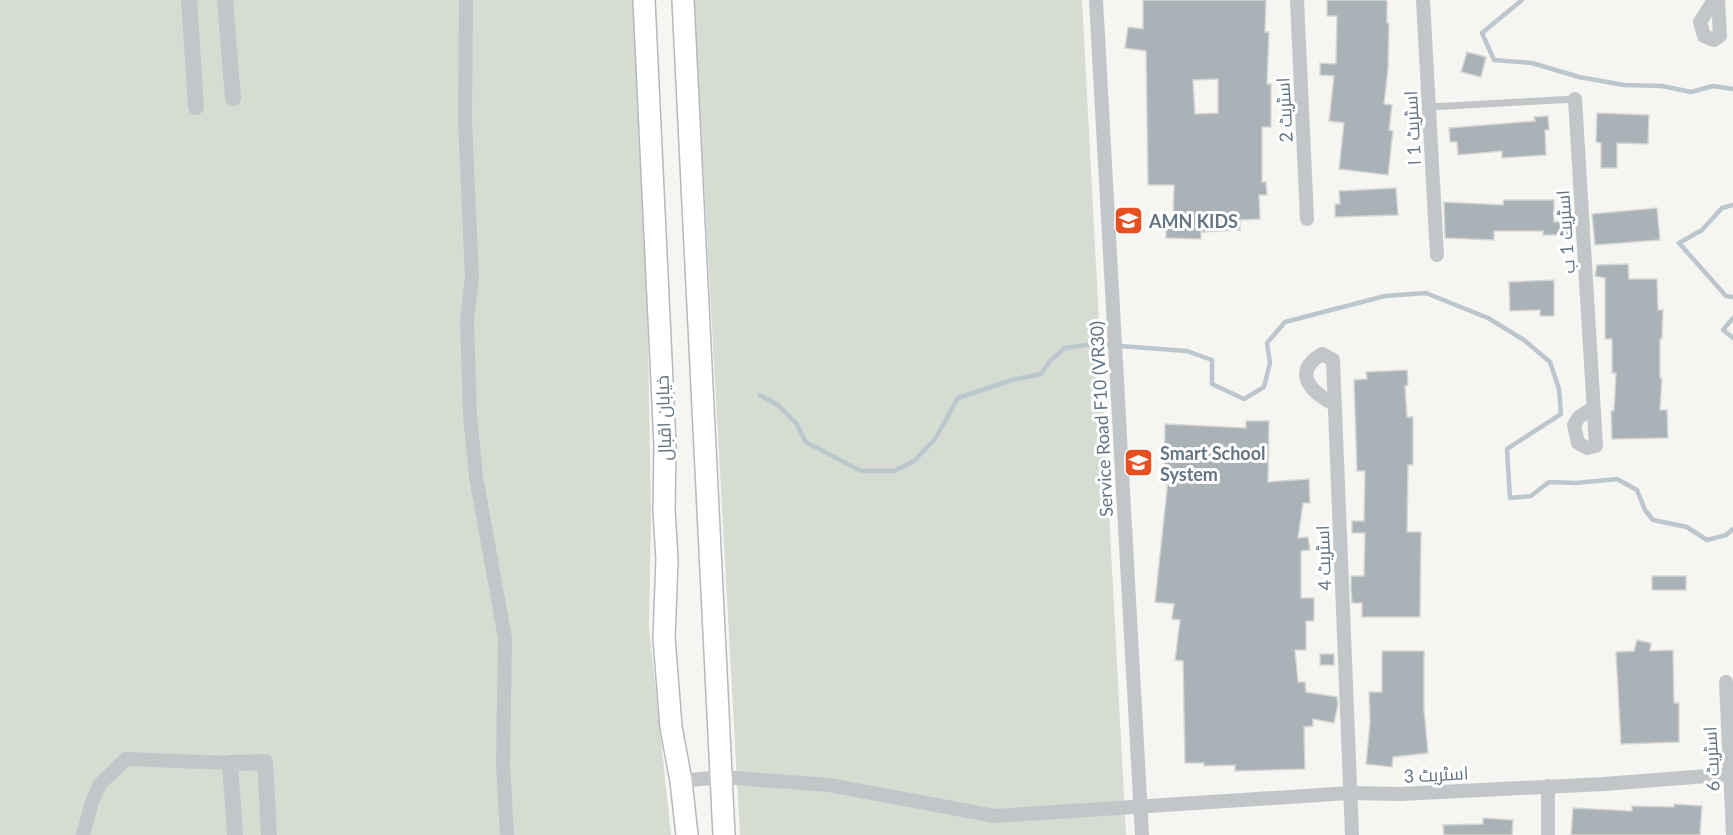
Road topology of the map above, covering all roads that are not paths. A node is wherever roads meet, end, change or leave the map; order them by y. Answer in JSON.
{"nodes":[{"id":1,"x":189,"y":0,"type":"edge"},
{"id":2,"x":225,"y":0,"type":"edge"},
{"id":3,"x":465,"y":0,"type":"edge"},
{"id":4,"x":644,"y":0,"type":"edge"},
{"id":5,"x":683,"y":0,"type":"edge"},
{"id":6,"x":1096,"y":0,"type":"edge"},
{"id":7,"x":1298,"y":0,"type":"edge"},
{"id":8,"x":1423,"y":0,"type":"edge"},
{"id":9,"x":1714,"y":0,"type":"edge"},
{"id":10,"x":1719,"y":0,"type":"edge"},
{"id":11,"x":233,"y":99,"type":"dead end"},
{"id":12,"x":1575,"y":99,"type":"joint"},
{"id":13,"x":196,"y":106,"type":"dead end"},
{"id":14,"x":1429,"y":107,"type":"junction"},
{"id":15,"x":1307,"y":219,"type":"dead end"},
{"id":16,"x":1437,"y":255,"type":"dead end"},
{"id":17,"x":1332,"y":403,"type":"dead end"},
{"id":18,"x":1591,"y":409,"type":"dead end"},
{"id":19,"x":1726,"y":682,"type":"dead end"},
{"id":20,"x":230,"y":763,"type":"junction"},
{"id":21,"x":1731,"y":774,"type":"edge"},
{"id":22,"x":721,"y":777,"type":"junction"},
{"id":23,"x":681,"y":781,"type":"junction"},
{"id":24,"x":1548,"y":786,"type":"junction"},
{"id":25,"x":1350,"y":793,"type":"junction"},
{"id":26,"x":1141,"y":806,"type":"junction"},
{"id":27,"x":1733,"y":834,"type":"edge"},
{"id":28,"x":83,"y":835,"type":"edge"},
{"id":29,"x":235,"y":835,"type":"edge"},
{"id":30,"x":269,"y":835,"type":"edge"},
{"id":31,"x":507,"y":835,"type":"edge"},
{"id":32,"x":687,"y":835,"type":"edge"},
{"id":33,"x":724,"y":835,"type":"edge"},
{"id":34,"x":1142,"y":835,"type":"edge"},
{"id":35,"x":1352,"y":835,"type":"edge"},
{"id":36,"x":1548,"y":835,"type":"edge"}],
"edges":[{"from":1,"to":13,"type":"street"},
{"from":2,"to":11,"type":"street"},
{"from":3,"to":31,"type":"street"},
{"from":4,"to":23,"type":"main road","name":"خیابان اقبال"},
{"from":5,"to":22,"type":"main road"},
{"from":6,"to":26,"type":"street","name":"Service Road F10 (VR30)"},
{"from":7,"to":15,"type":"street","name":"اسٹریٹ 2"},
{"from":8,"to":14,"type":"street","name":"اسٹریٹ 1 ا"},
{"from":9,"to":10,"type":"street"},
{"from":12,"to":14,"type":"lane","name":"اسٹریٹ 1 ب"},
{"from":12,"to":18,"type":"street","name":"اسٹریٹ 1 ب"},
{"from":14,"to":16,"type":"street","name":"اسٹریٹ 1 ا"},
{"from":17,"to":25,"type":"street","name":"اسٹریٹ 4"},
{"from":19,"to":21,"type":"street","name":"اسٹریٹ 6"},
{"from":20,"to":28,"type":"street"},
{"from":20,"to":29,"type":"street"},
{"from":20,"to":30,"type":"street"},
{"from":21,"to":24,"type":"street","name":"اسٹریٹ 3"},
{"from":21,"to":27,"type":"street","name":"اسٹریٹ 6"},
{"from":22,"to":23,"type":"street","name":"اسٹریٹ 3"},
{"from":22,"to":26,"type":"street","name":"اسٹریٹ 3"},
{"from":22,"to":33,"type":"main road"},
{"from":23,"to":32,"type":"main road","name":"خیابان اقبال"},
{"from":24,"to":25,"type":"street","name":"اسٹریٹ 3"},
{"from":24,"to":36,"type":"street"},
{"from":25,"to":26,"type":"street","name":"اسٹریٹ 3"},
{"from":25,"to":35,"type":"street","name":"اسٹریٹ 4"},
{"from":26,"to":34,"type":"street","name":"Service Road F10 (VR30)"}]}
